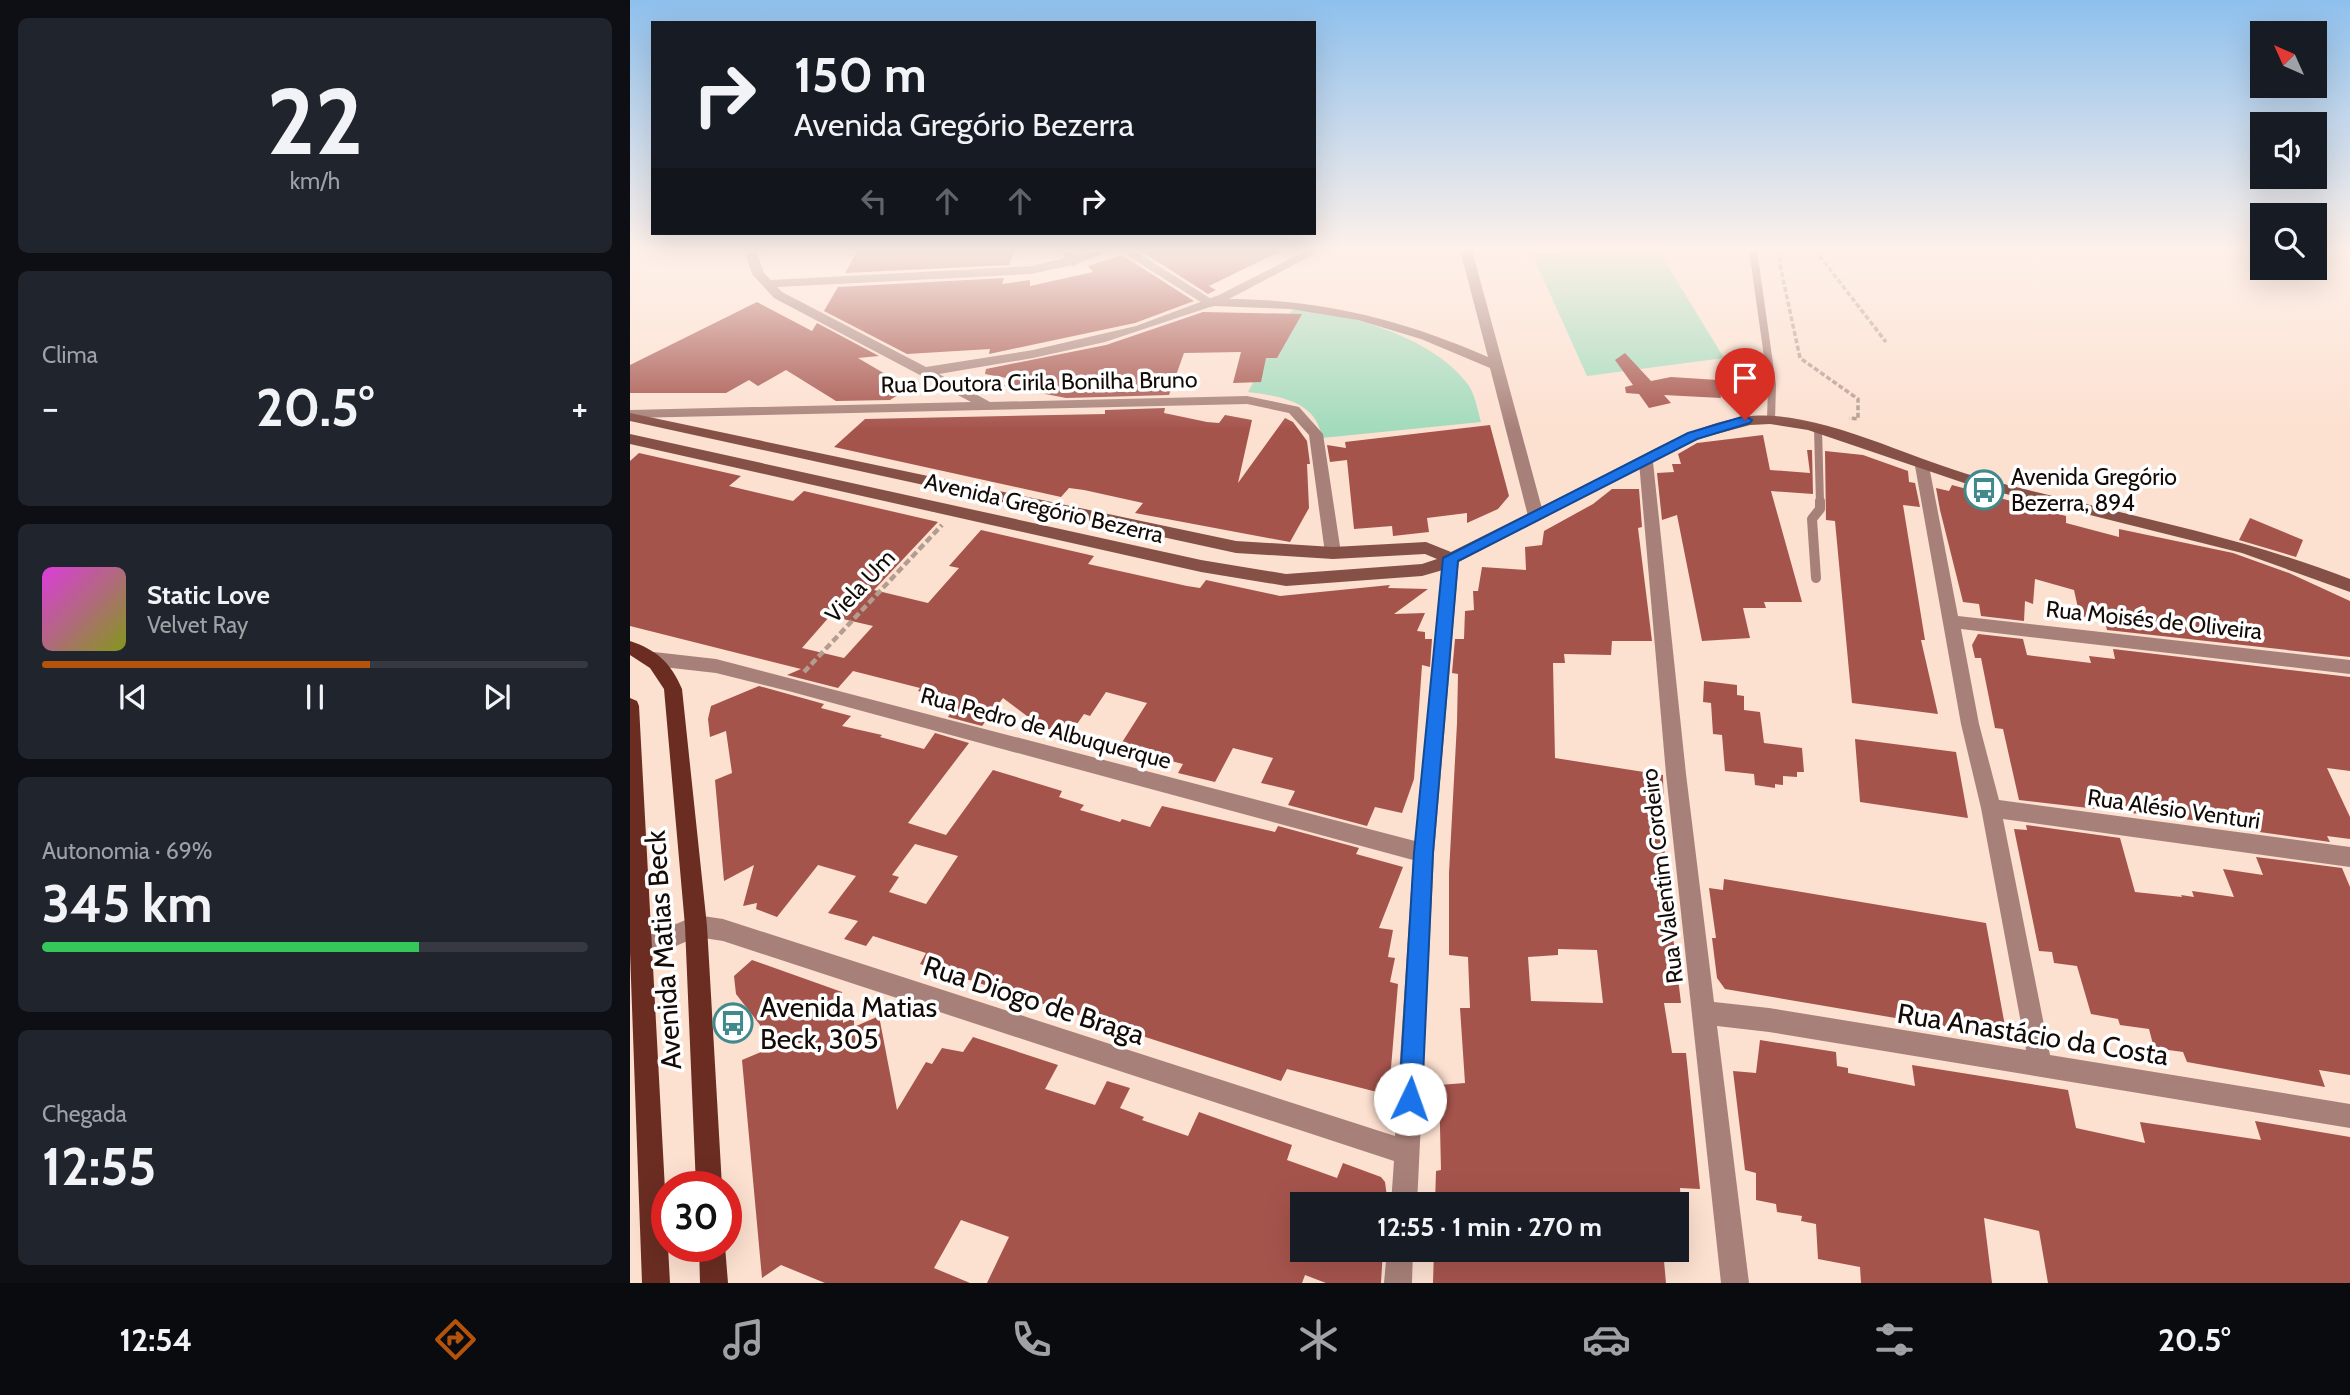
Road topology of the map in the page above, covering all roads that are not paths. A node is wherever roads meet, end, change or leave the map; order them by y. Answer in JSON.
{"nodes":[{"id":1,"x":803,"y":310,"type":"edge"},
{"id":2,"x":1190,"y":310,"type":"edge"},
{"id":3,"x":1333,"y":310,"type":"edge"},
{"id":4,"x":1481,"y":310,"type":"edge"},
{"id":5,"x":1761,"y":310,"type":"edge"},
{"id":6,"x":1495,"y":365,"type":"junction"},
{"id":7,"x":923,"y":372,"type":"junction"},
{"id":8,"x":986,"y":404,"type":"junction"},
{"id":9,"x":630,"y":415,"type":"edge"},
{"id":10,"x":1771,"y":420,"type":"junction"},
{"id":11,"x":1818,"y":429,"type":"junction"},
{"id":12,"x":630,"y":439,"type":"edge"},
{"id":13,"x":1646,"y":461,"type":"junction"},
{"id":14,"x":1922,"y":466,"type":"junction"},
{"id":15,"x":1536,"y":516,"type":"junction"},
{"id":16,"x":1334,"y":553,"type":"junction"},
{"id":17,"x":1451,"y":558,"type":"junction"},
{"id":18,"x":1816,"y":578,"type":"dead end"},
{"id":19,"x":2350,"y":586,"type":"edge"},
{"id":20,"x":1953,"y":622,"type":"junction"},
{"id":21,"x":630,"y":648,"type":"edge"},
{"id":22,"x":654,"y":660,"type":"junction"},
{"id":23,"x":2350,"y":667,"type":"edge"},
{"id":24,"x":630,"y":706,"type":"edge"},
{"id":25,"x":1991,"y":808,"type":"junction"},
{"id":26,"x":1424,"y":853,"type":"junction"},
{"id":27,"x":2350,"y":856,"type":"edge"},
{"id":28,"x":696,"y":926,"type":"junction"},
{"id":29,"x":637,"y":952,"type":"edge"},
{"id":30,"x":1705,"y":1013,"type":"junction"},
{"id":31,"x":2040,"y":1063,"type":"junction"},
{"id":32,"x":2350,"y":1116,"type":"edge"},
{"id":33,"x":1408,"y":1153,"type":"junction"},
{"id":34,"x":708,"y":1171,"type":"edge"},
{"id":35,"x":1405,"y":1192,"type":"edge"},
{"id":36,"x":713,"y":1262,"type":"edge"},
{"id":37,"x":1399,"y":1262,"type":"edge"},
{"id":38,"x":656,"y":1283,"type":"edge"},
{"id":39,"x":714,"y":1283,"type":"edge"},
{"id":40,"x":1398,"y":1283,"type":"edge"},
{"id":41,"x":1735,"y":1283,"type":"edge"}],
"edges":[{"from":1,"to":7,"type":"street"},
{"from":2,"to":7,"type":"street"},
{"from":3,"to":6,"type":"street"},
{"from":4,"to":6,"type":"street"},
{"from":5,"to":10,"type":"lane"},
{"from":6,"to":15,"type":"street"},
{"from":7,"to":8,"type":"street"},
{"from":8,"to":9,"type":"street","name":"Rua Doutora Cirila Bonilha Bruno"},
{"from":8,"to":16,"type":"street","name":"Rua Doutora Cirila Bonilha Bruno"},
{"from":9,"to":16,"type":"street","name":"Avenida Gregório Bezerra"},
{"from":10,"to":11,"type":"street","name":"Avenida Gregório Bezerra"},
{"from":10,"to":13,"type":"street","name":"Avenida Gregório Bezerra"},
{"from":11,"to":14,"type":"street","name":"Avenida Gregório Bezerra"},
{"from":11,"to":18,"type":"lane"},
{"from":12,"to":17,"type":"street","name":"Avenida Gregório Bezerra"},
{"from":13,"to":15,"type":"street","name":"Avenida Gregório Bezerra"},
{"from":13,"to":30,"type":"street","name":"Rua Valentim Cordeiro"},
{"from":14,"to":19,"type":"street","name":"Avenida Gregório Bezerra"},
{"from":14,"to":20,"type":"street"},
{"from":15,"to":17,"type":"street","name":"Avenida Gregório Bezerra"},
{"from":16,"to":17,"type":"street","name":"Avenida Gregório Bezerra"},
{"from":17,"to":26,"type":"street"},
{"from":20,"to":23,"type":"street","name":"Rua Moisés de Oliveira"},
{"from":20,"to":25,"type":"street"},
{"from":21,"to":22,"type":"main road","name":"Avenida Matias Beck"},
{"from":22,"to":26,"type":"street","name":"Rua Pedro de Albuquerque"},
{"from":22,"to":28,"type":"main road","name":"Avenida Matias Beck"},
{"from":24,"to":29,"type":"main road","name":"Avenida Matias Beck"},
{"from":25,"to":27,"type":"street","name":"Rua Alésio Venturi"},
{"from":25,"to":31,"type":"street"},
{"from":26,"to":33,"type":"street"},
{"from":28,"to":29,"type":"street"},
{"from":28,"to":33,"type":"street","name":"Rua Diogo de Braga"},
{"from":28,"to":34,"type":"main road","name":"Avenida Matias Beck"},
{"from":29,"to":38,"type":"main road","name":"Avenida Matias Beck"},
{"from":30,"to":31,"type":"street","name":"Rua Anastácio da Costa"},
{"from":30,"to":41,"type":"street","name":"Rua Valentim Cordeiro"},
{"from":31,"to":32,"type":"street","name":"Rua Anastácio da Costa"},
{"from":33,"to":35,"type":"street"},
{"from":36,"to":39,"type":"main road"},
{"from":37,"to":40,"type":"street"}]}
